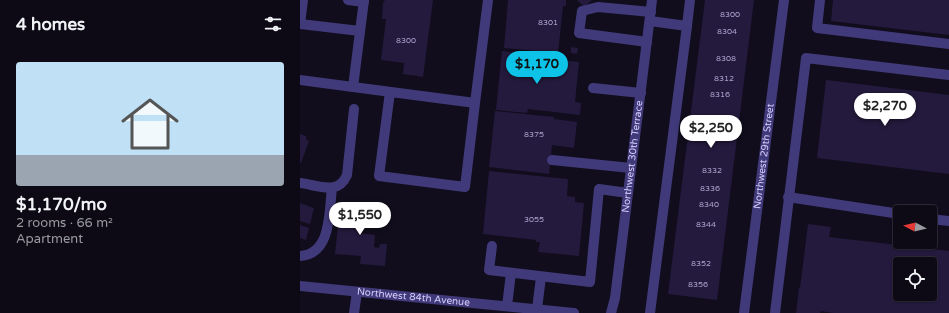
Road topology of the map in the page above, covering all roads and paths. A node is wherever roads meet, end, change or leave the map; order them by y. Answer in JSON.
{"nodes":[{"id":1,"x":303,"y":0,"type":"edge"},
{"id":2,"x":348,"y":0,"type":"edge"},
{"id":3,"x":488,"y":0,"type":"edge"},
{"id":4,"x":652,"y":0,"type":"edge"},
{"id":5,"x":690,"y":0,"type":"edge"},
{"id":6,"x":784,"y":0,"type":"edge"},
{"id":7,"x":820,"y":0,"type":"edge"},
{"id":8,"x":364,"y":1,"type":"edge"},
{"id":9,"x":650,"y":17,"type":"junction"},
{"id":10,"x":300,"y":24,"type":"edge"},
{"id":11,"x":687,"y":26,"type":"junction"},
{"id":12,"x":360,"y":31,"type":"junction"},
{"id":13,"x":647,"y":42,"type":"junction"},
{"id":14,"x":949,"y":44,"type":"edge"},
{"id":15,"x":949,"y":75,"type":"edge"},
{"id":16,"x":300,"y":80,"type":"edge"},
{"id":17,"x":353,"y":87,"type":"junction"},
{"id":18,"x":593,"y":88,"type":"dead end"},
{"id":19,"x":390,"y":92,"type":"junction"},
{"id":20,"x":641,"y":93,"type":"junction"},
{"id":21,"x":475,"y":103,"type":"junction"},
{"id":22,"x":354,"y":108,"type":"dead end"},
{"id":23,"x":552,"y":160,"type":"dead end"},
{"id":24,"x":631,"y":168,"type":"junction"},
{"id":25,"x":300,"y":182,"type":"edge"},
{"id":26,"x":332,"y":188,"type":"junction"},
{"id":27,"x":628,"y":193,"type":"junction"},
{"id":28,"x":788,"y":197,"type":"junction"},
{"id":29,"x":893,"y":213,"type":"edge"},
{"id":30,"x":937,"y":220,"type":"edge"},
{"id":31,"x":949,"y":222,"type":"edge"},
{"id":32,"x":492,"y":246,"type":"dead end"},
{"id":33,"x":300,"y":256,"type":"edge"},
{"id":34,"x":511,"y":273,"type":"junction"},
{"id":35,"x":541,"y":276,"type":"junction"},
{"id":36,"x":300,"y":286,"type":"edge"},
{"id":37,"x":357,"y":292,"type":"junction"},
{"id":38,"x":504,"y":308,"type":"edge"},
{"id":39,"x":537,"y":309,"type":"junction"},
{"id":40,"x":354,"y":313,"type":"edge"},
{"id":41,"x":574,"y":313,"type":"edge"},
{"id":42,"x":611,"y":313,"type":"edge"},
{"id":43,"x":650,"y":313,"type":"edge"},
{"id":44,"x":744,"y":313,"type":"edge"},
{"id":45,"x":775,"y":313,"type":"edge"}],
"edges":[{"from":1,"to":10,"type":"street"},
{"from":2,"to":8,"type":"street"},
{"from":3,"to":21,"type":"street"},
{"from":4,"to":9,"type":"street","name":"Northwest 30th Terrace"},
{"from":5,"to":11,"type":"street"},
{"from":6,"to":44,"type":"street","name":"Northwest 29th Street"},
{"from":7,"to":14,"type":"street"},
{"from":8,"to":12,"type":"street"},
{"from":9,"to":11,"type":"street"},
{"from":9,"to":13,"type":"street","name":"Northwest 30th Terrace"},
{"from":9,"to":13,"type":"street"},
{"from":10,"to":12,"type":"street"},
{"from":11,"to":43,"type":"street"},
{"from":12,"to":17,"type":"street"},
{"from":13,"to":20,"type":"street","name":"Northwest 30th Terrace"},
{"from":15,"to":28,"type":"street"},
{"from":16,"to":17,"type":"street"},
{"from":17,"to":19,"type":"street"},
{"from":18,"to":20,"type":"street"},
{"from":19,"to":21,"type":"street"},
{"from":19,"to":21,"type":"street"},
{"from":20,"to":24,"type":"street","name":"Northwest 30th Terrace"},
{"from":22,"to":26,"type":"street"},
{"from":23,"to":24,"type":"street"},
{"from":24,"to":27,"type":"street","name":"Northwest 30th Terrace"},
{"from":25,"to":26,"type":"street"},
{"from":26,"to":33,"type":"street"},
{"from":27,"to":35,"type":"street"},
{"from":27,"to":42,"type":"street","name":"Northwest 30th Terrace"},
{"from":28,"to":29,"type":"street"},
{"from":28,"to":45,"type":"street"},
{"from":30,"to":31,"type":"street"},
{"from":32,"to":34,"type":"street"},
{"from":34,"to":35,"type":"street"},
{"from":34,"to":38,"type":"street"},
{"from":35,"to":39,"type":"street"},
{"from":36,"to":37,"type":"street","name":"Northwest 84th Avenue"},
{"from":37,"to":38,"type":"street","name":"Northwest 84th Avenue"},
{"from":37,"to":40,"type":"street"},
{"from":38,"to":39,"type":"street","name":"Northwest 84th Avenue"},
{"from":39,"to":41,"type":"street","name":"Northwest 84th Avenue"}]}
